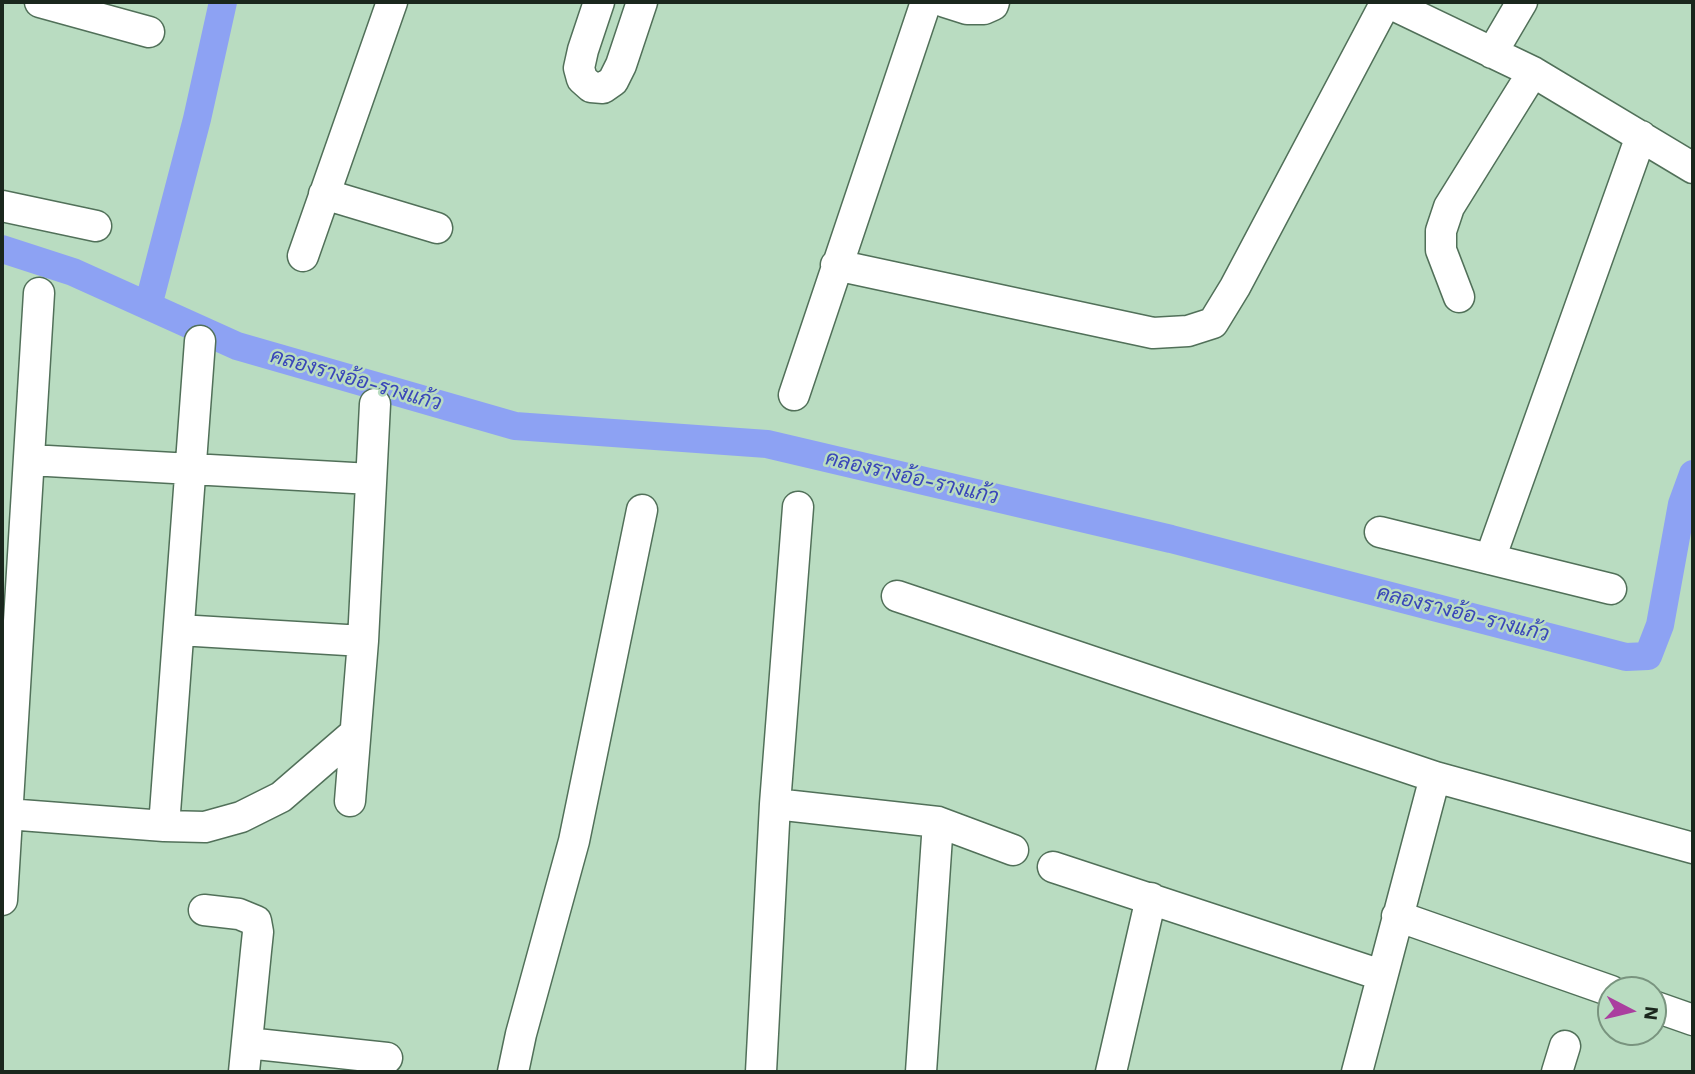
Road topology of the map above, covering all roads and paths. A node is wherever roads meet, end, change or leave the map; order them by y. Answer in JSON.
{"nodes":[{"id":1,"x":40,"y":2,"type":"edge"},
{"id":2,"x":392,"y":2,"type":"edge"},
{"id":3,"x":600,"y":2,"type":"edge"},
{"id":4,"x":642,"y":2,"type":"edge"},
{"id":5,"x":926,"y":2,"type":"edge"},
{"id":6,"x":946,"y":2,"type":"edge"},
{"id":7,"x":994,"y":2,"type":"edge"},
{"id":8,"x":1387,"y":2,"type":"edge"},
{"id":9,"x":1522,"y":2,"type":"edge"},
{"id":10,"x":149,"y":32,"type":"dead end"},
{"id":11,"x":1492,"y":53,"type":"junction"},
{"id":12,"x":1533,"y":72,"type":"junction"},
{"id":13,"x":1641,"y":136,"type":"junction"},
{"id":14,"x":1693,"y":168,"type":"edge"},
{"id":15,"x":324,"y":194,"type":"junction"},
{"id":16,"x":2,"y":206,"type":"edge"},
{"id":17,"x":96,"y":226,"type":"dead end"},
{"id":18,"x":437,"y":228,"type":"dead end"},
{"id":19,"x":303,"y":256,"type":"dead end"},
{"id":20,"x":836,"y":265,"type":"junction"},
{"id":21,"x":39,"y":293,"type":"dead end"},
{"id":22,"x":1459,"y":297,"type":"dead end"},
{"id":23,"x":200,"y":341,"type":"dead end"},
{"id":24,"x":794,"y":395,"type":"dead end"},
{"id":25,"x":375,"y":404,"type":"dead end"},
{"id":26,"x":30,"y":460,"type":"junction"},
{"id":27,"x":191,"y":468,"type":"junction"},
{"id":28,"x":371,"y":479,"type":"junction"},
{"id":29,"x":798,"y":507,"type":"dead end"},
{"id":30,"x":642,"y":510,"type":"dead end"},
{"id":31,"x":1380,"y":532,"type":"dead end"},
{"id":32,"x":1490,"y":559,"type":"junction"},
{"id":33,"x":1611,"y":589,"type":"dead end"},
{"id":34,"x":897,"y":596,"type":"dead end"},
{"id":35,"x":179,"y":630,"type":"junction"},
{"id":36,"x":363,"y":641,"type":"junction"},
{"id":37,"x":355,"y":733,"type":"junction"},
{"id":38,"x":1435,"y":777,"type":"junction"},
{"id":39,"x":350,"y":800,"type":"dead end"},
{"id":40,"x":775,"y":804,"type":"junction"},
{"id":41,"x":7,"y":814,"type":"junction"},
{"id":42,"x":938,"y":822,"type":"junction"},
{"id":43,"x":164,"y":826,"type":"junction"},
{"id":44,"x":1693,"y":848,"type":"edge"},
{"id":45,"x":1013,"y":850,"type":"dead end"},
{"id":46,"x":1053,"y":867,"type":"dead end"},
{"id":47,"x":1151,"y":898,"type":"junction"},
{"id":48,"x":2,"y":900,"type":"edge"},
{"id":49,"x":204,"y":910,"type":"dead end"},
{"id":50,"x":1397,"y":916,"type":"junction"},
{"id":51,"x":1381,"y":975,"type":"junction"},
{"id":52,"x":1597,"y":986,"type":"edge"},
{"id":53,"x":1667,"y":1011,"type":"edge"},
{"id":54,"x":1693,"y":1020,"type":"edge"},
{"id":55,"x":247,"y":1042,"type":"junction"},
{"id":56,"x":387,"y":1058,"type":"dead end"},
{"id":57,"x":244,"y":1072,"type":"edge"},
{"id":58,"x":513,"y":1072,"type":"edge"},
{"id":59,"x":761,"y":1072,"type":"edge"},
{"id":60,"x":921,"y":1072,"type":"edge"},
{"id":61,"x":1111,"y":1072,"type":"edge"},
{"id":62,"x":1357,"y":1072,"type":"edge"}],
"edges":[{"from":1,"to":10,"type":"street"},
{"from":2,"to":15,"type":"street"},
{"from":3,"to":4,"type":"street"},
{"from":5,"to":20,"type":"street"},
{"from":6,"to":7,"type":"street"},
{"from":8,"to":11,"type":"street"},
{"from":8,"to":20,"type":"street"},
{"from":9,"to":11,"type":"street"},
{"from":11,"to":12,"type":"street"},
{"from":12,"to":13,"type":"street"},
{"from":12,"to":22,"type":"street"},
{"from":13,"to":14,"type":"street"},
{"from":13,"to":32,"type":"street"},
{"from":15,"to":18,"type":"street"},
{"from":15,"to":19,"type":"street"},
{"from":16,"to":17,"type":"street"},
{"from":20,"to":24,"type":"street"},
{"from":21,"to":26,"type":"street"},
{"from":23,"to":27,"type":"street"},
{"from":25,"to":28,"type":"street"},
{"from":26,"to":27,"type":"street"},
{"from":26,"to":41,"type":"street"},
{"from":27,"to":28,"type":"street"},
{"from":27,"to":35,"type":"street"},
{"from":28,"to":36,"type":"street"},
{"from":29,"to":40,"type":"street"},
{"from":30,"to":58,"type":"street"},
{"from":31,"to":32,"type":"street"},
{"from":32,"to":33,"type":"street"},
{"from":34,"to":38,"type":"street"},
{"from":35,"to":36,"type":"street"},
{"from":35,"to":43,"type":"street"},
{"from":36,"to":37,"type":"street"},
{"from":37,"to":39,"type":"street"},
{"from":37,"to":43,"type":"street"},
{"from":38,"to":44,"type":"street"},
{"from":38,"to":50,"type":"street"},
{"from":40,"to":42,"type":"street"},
{"from":40,"to":59,"type":"street"},
{"from":41,"to":43,"type":"street"},
{"from":41,"to":48,"type":"street"},
{"from":42,"to":45,"type":"street"},
{"from":42,"to":60,"type":"street"},
{"from":46,"to":47,"type":"street"},
{"from":47,"to":51,"type":"street"},
{"from":47,"to":61,"type":"street"},
{"from":49,"to":55,"type":"street"},
{"from":50,"to":51,"type":"street"},
{"from":50,"to":52,"type":"street"},
{"from":51,"to":62,"type":"street"},
{"from":53,"to":54,"type":"street"},
{"from":55,"to":56,"type":"street"},
{"from":55,"to":57,"type":"street"}]}
